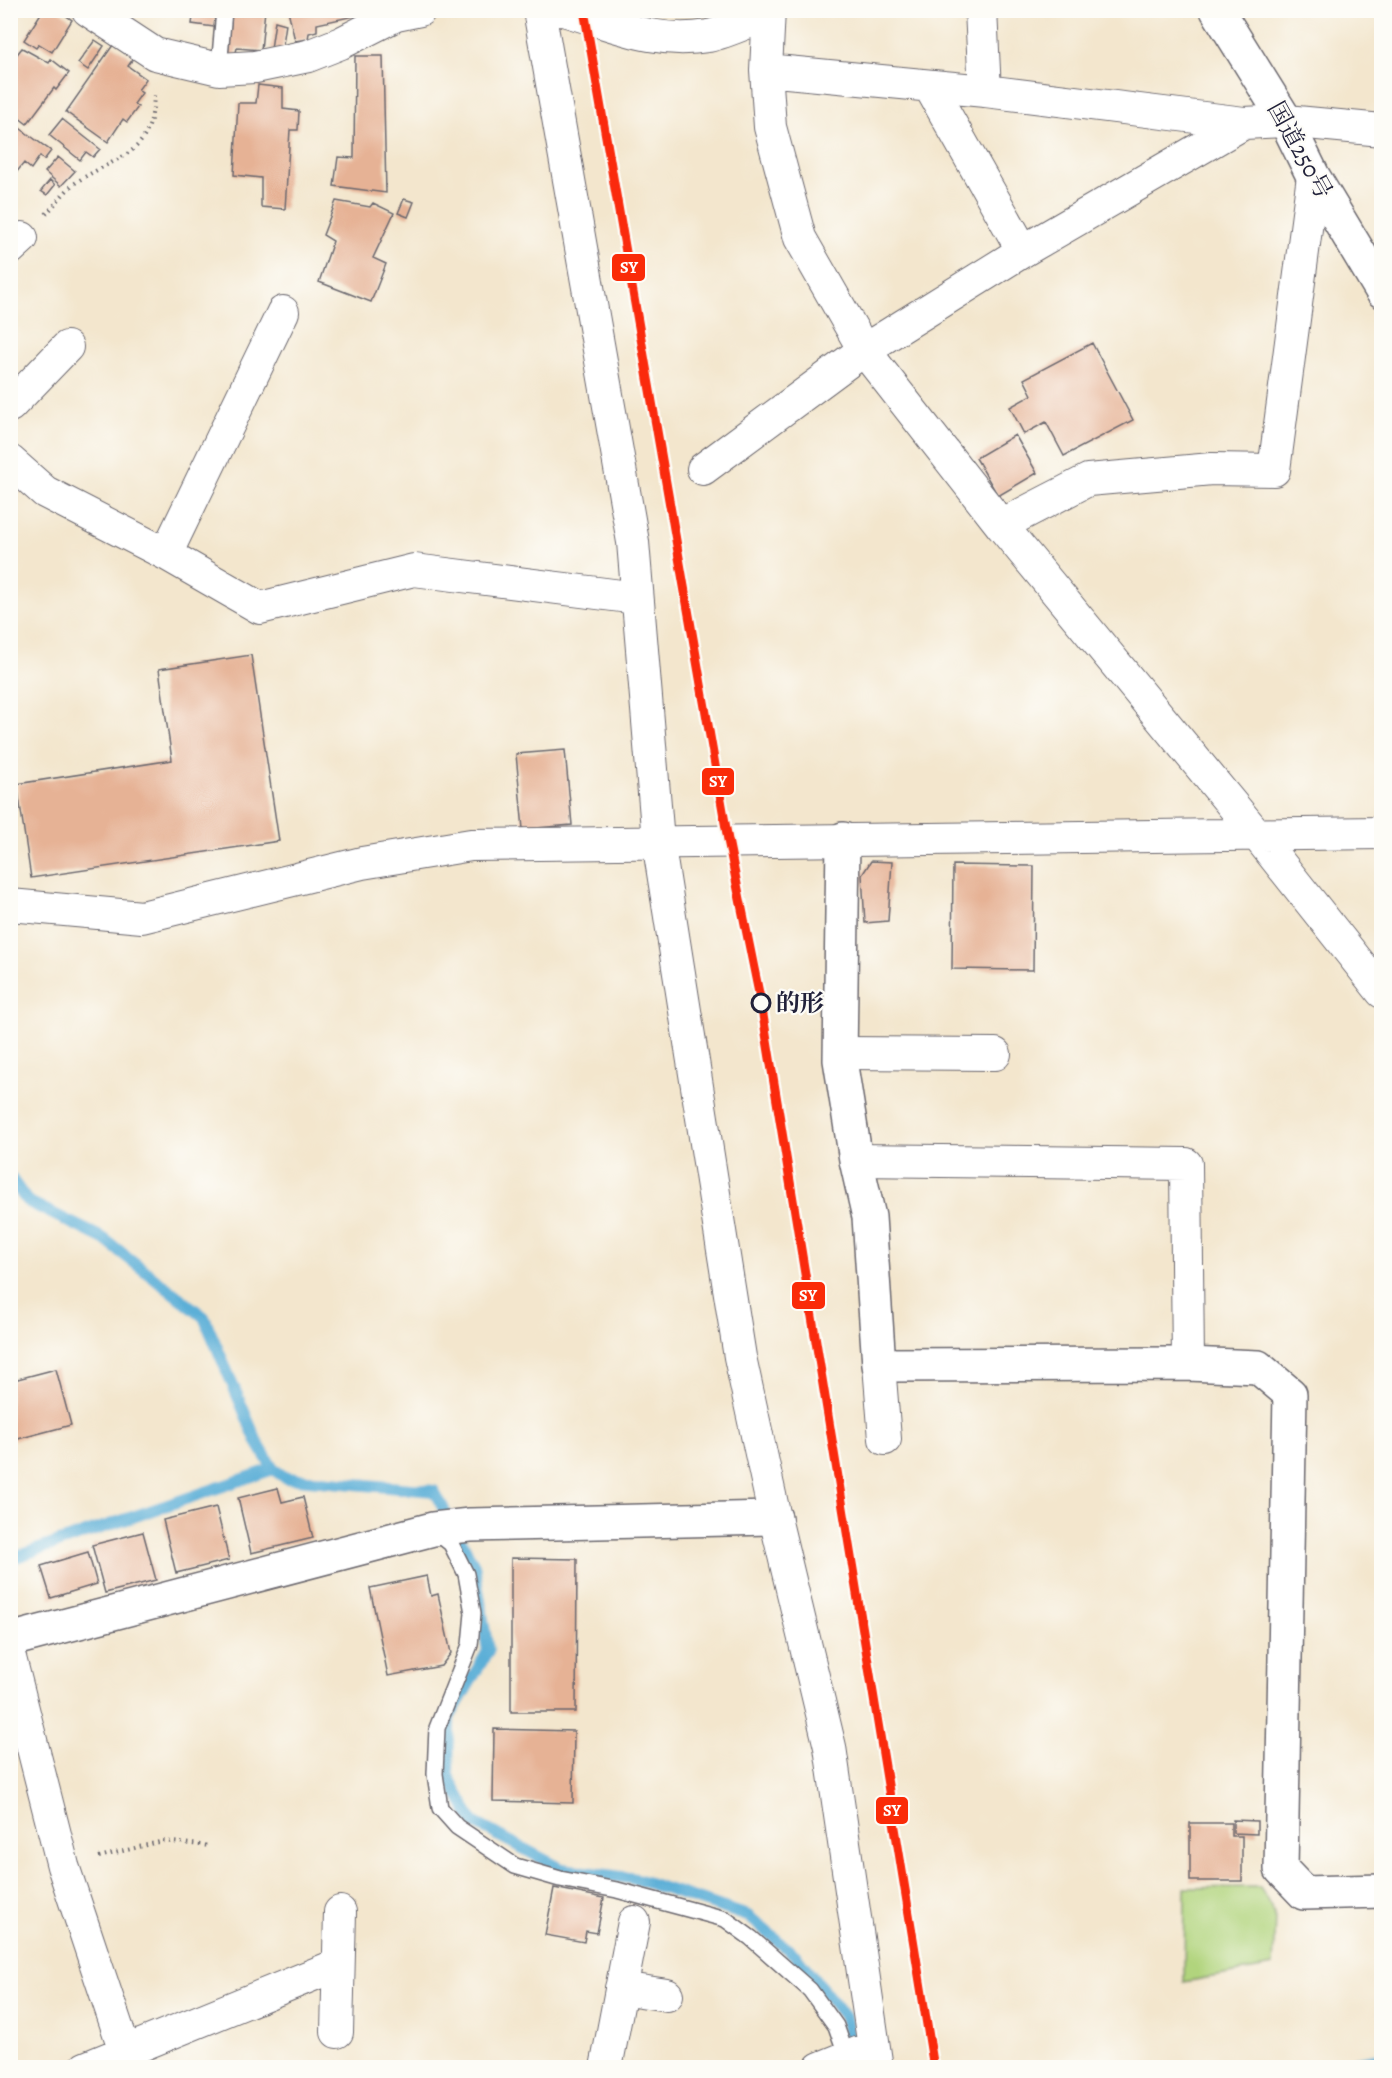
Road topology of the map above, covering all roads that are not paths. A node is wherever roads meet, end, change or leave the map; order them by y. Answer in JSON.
{"nodes":[{"id":1,"x":88,"y":10,"type":"edge"},
{"id":2,"x":224,"y":10,"type":"edge"},
{"id":3,"x":420,"y":10,"type":"edge"},
{"id":4,"x":539,"y":10,"type":"edge"},
{"id":5,"x":563,"y":10,"type":"edge"},
{"id":6,"x":981,"y":10,"type":"edge"},
{"id":7,"x":1216,"y":10,"type":"edge"},
{"id":8,"x":769,"y":12,"type":"edge"},
{"id":9,"x":219,"y":69,"type":"junction"},
{"id":10,"x":765,"y":70,"type":"junction"},
{"id":11,"x":930,"y":87,"type":"junction"},
{"id":12,"x":985,"y":91,"type":"junction"},
{"id":13,"x":1286,"y":121,"type":"junction"},
{"id":14,"x":1244,"y":123,"type":"junction"},
{"id":15,"x":1382,"y":130,"type":"edge"},
{"id":16,"x":1313,"y":176,"type":"junction"},
{"id":17,"x":1023,"y":251,"type":"junction"},
{"id":18,"x":1382,"y":291,"type":"edge"},
{"id":19,"x":283,"y":312,"type":"dead end"},
{"id":20,"x":67,"y":347,"type":"dead end"},
{"id":21,"x":864,"y":350,"type":"junction"},
{"id":22,"x":10,"y":406,"type":"edge"},
{"id":23,"x":10,"y":461,"type":"edge"},
{"id":24,"x":703,"y":469,"type":"dead end"},
{"id":25,"x":1001,"y":525,"type":"junction"},
{"id":26,"x":166,"y":554,"type":"junction"},
{"id":27,"x":637,"y":598,"type":"junction"},
{"id":28,"x":1382,"y":833,"type":"edge"},
{"id":29,"x":1258,"y":836,"type":"junction"},
{"id":30,"x":843,"y":839,"type":"junction"},
{"id":31,"x":658,"y":841,"type":"junction"},
{"id":32,"x":10,"y":905,"type":"edge"},
{"id":33,"x":1382,"y":993,"type":"edge"},
{"id":34,"x":841,"y":1053,"type":"junction"},
{"id":35,"x":995,"y":1054,"type":"dead end"},
{"id":36,"x":856,"y":1160,"type":"junction"},
{"id":37,"x":1188,"y":1364,"type":"junction"},
{"id":38,"x":879,"y":1365,"type":"junction"},
{"id":39,"x":885,"y":1439,"type":"dead end"},
{"id":40,"x":775,"y":1518,"type":"junction"},
{"id":41,"x":433,"y":1529,"type":"junction"},
{"id":42,"x":10,"y":1640,"type":"edge"},
{"id":43,"x":10,"y":1658,"type":"edge"},
{"id":44,"x":1382,"y":1891,"type":"edge"},
{"id":45,"x":340,"y":1912,"type":"dead end"},
{"id":46,"x":634,"y":1922,"type":"dead end"},
{"id":47,"x":337,"y":1965,"type":"junction"},
{"id":48,"x":621,"y":1988,"type":"junction"},
{"id":49,"x":667,"y":1995,"type":"dead end"},
{"id":50,"x":337,"y":2032,"type":"dead end"},
{"id":51,"x":125,"y":2051,"type":"junction"},
{"id":52,"x":853,"y":2058,"type":"edge"},
{"id":53,"x":85,"y":2067,"type":"edge"},
{"id":54,"x":606,"y":2067,"type":"edge"}],
"edges":[{"from":1,"to":9,"type":"street"},
{"from":2,"to":9,"type":"lane"},
{"from":3,"to":9,"type":"street"},
{"from":4,"to":27,"type":"street"},
{"from":5,"to":8,"type":"street"},
{"from":6,"to":12,"type":"street"},
{"from":7,"to":13,"type":"main road","name":"国道250号"},
{"from":8,"to":10,"type":"street"},
{"from":10,"to":11,"type":"street"},
{"from":10,"to":21,"type":"street"},
{"from":11,"to":12,"type":"street"},
{"from":11,"to":17,"type":"street"},
{"from":12,"to":14,"type":"street"},
{"from":13,"to":14,"type":"street"},
{"from":13,"to":15,"type":"street"},
{"from":13,"to":16,"type":"main road","name":"国道250号"},
{"from":14,"to":17,"type":"street"},
{"from":16,"to":18,"type":"main road","name":"国道250号"},
{"from":16,"to":25,"type":"street"},
{"from":17,"to":21,"type":"street"},
{"from":19,"to":26,"type":"street"},
{"from":20,"to":22,"type":"street"},
{"from":21,"to":24,"type":"street"},
{"from":21,"to":25,"type":"street"},
{"from":23,"to":26,"type":"street"},
{"from":25,"to":29,"type":"street"},
{"from":26,"to":27,"type":"street"},
{"from":27,"to":31,"type":"street"},
{"from":28,"to":29,"type":"street"},
{"from":29,"to":30,"type":"street"},
{"from":29,"to":33,"type":"street"},
{"from":30,"to":31,"type":"street"},
{"from":30,"to":34,"type":"main road"},
{"from":31,"to":32,"type":"street"},
{"from":31,"to":40,"type":"street"},
{"from":34,"to":35,"type":"street"},
{"from":34,"to":36,"type":"main road"},
{"from":36,"to":37,"type":"street"},
{"from":36,"to":38,"type":"main road"},
{"from":37,"to":38,"type":"main road"},
{"from":37,"to":44,"type":"main road"},
{"from":38,"to":39,"type":"street"},
{"from":40,"to":41,"type":"main road"},
{"from":40,"to":52,"type":"street"},
{"from":41,"to":42,"type":"main road"},
{"from":41,"to":52,"type":"lane"},
{"from":43,"to":51,"type":"street"},
{"from":45,"to":47,"type":"street"},
{"from":46,"to":48,"type":"street"},
{"from":47,"to":50,"type":"street"},
{"from":47,"to":51,"type":"street"},
{"from":48,"to":49,"type":"street"},
{"from":48,"to":54,"type":"street"},
{"from":51,"to":53,"type":"street"}]}
